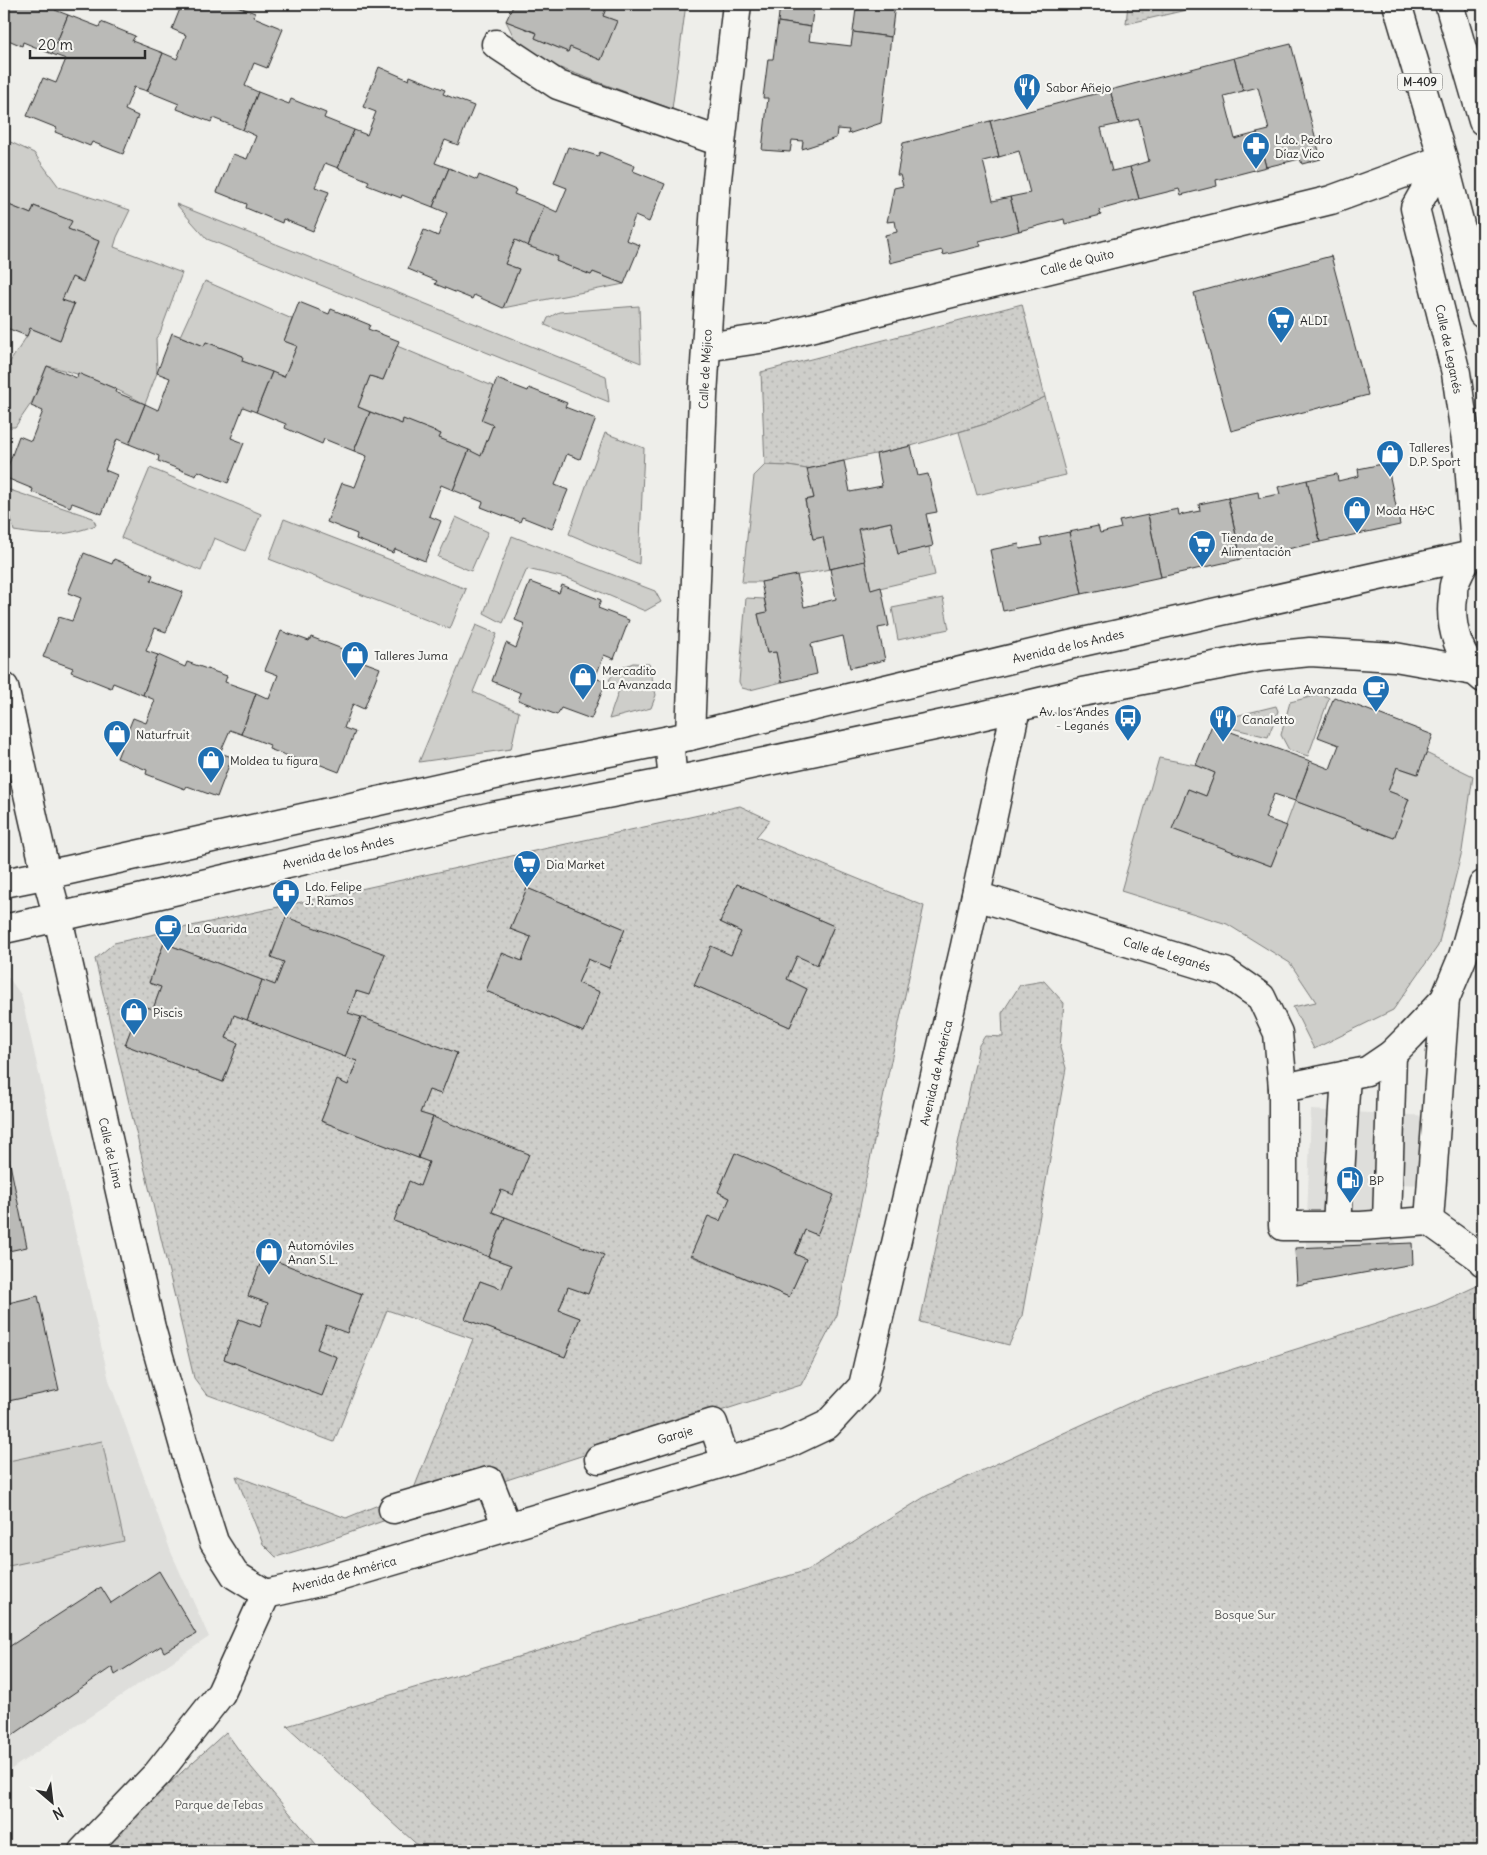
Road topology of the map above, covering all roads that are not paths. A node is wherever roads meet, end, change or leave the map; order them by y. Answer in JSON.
{"nodes":[{"id":1,"x":737,"y":4,"type":"edge"},
{"id":2,"x":1397,"y":4,"type":"edge"},
{"id":3,"x":1449,"y":4,"type":"edge"},
{"id":4,"x":496,"y":44,"type":"dead end"},
{"id":5,"x":1483,"y":121,"type":"edge"},
{"id":6,"x":721,"y":142,"type":"junction"},
{"id":7,"x":1443,"y":160,"type":"junction"},
{"id":8,"x":1483,"y":314,"type":"edge"},
{"id":9,"x":706,"y":347,"type":"junction"},
{"id":10,"x":1476,"y":548,"type":"edge"},
{"id":11,"x":1479,"y":674,"type":"edge"},
{"id":12,"x":4,"y":686,"type":"edge"},
{"id":13,"x":1016,"y":708,"type":"junction"},
{"id":14,"x":680,"y":738,"type":"junction"},
{"id":15,"x":672,"y":781,"type":"junction"},
{"id":16,"x":46,"y":874,"type":"junction"},
{"id":17,"x":4,"y":883,"type":"edge"},
{"id":18,"x":1483,"y":885,"type":"edge"},
{"id":19,"x":976,"y":896,"type":"junction"},
{"id":20,"x":58,"y":918,"type":"junction"},
{"id":21,"x":4,"y":929,"type":"edge"},
{"id":22,"x":1445,"y":999,"type":"junction"},
{"id":23,"x":1392,"y":1054,"type":"junction"},
{"id":24,"x":1346,"y":1075,"type":"junction"},
{"id":25,"x":1283,"y":1088,"type":"junction"},
{"id":26,"x":1429,"y":1221,"type":"junction"},
{"id":27,"x":1387,"y":1223,"type":"junction"},
{"id":28,"x":1337,"y":1225,"type":"junction"},
{"id":29,"x":1483,"y":1262,"type":"edge"},
{"id":30,"x":599,"y":1459,"type":"dead end"},
{"id":31,"x":726,"y":1462,"type":"junction"},
{"id":32,"x":392,"y":1509,"type":"dead end"},
{"id":33,"x":507,"y":1527,"type":"junction"},
{"id":34,"x":266,"y":1594,"type":"junction"},
{"id":35,"x":83,"y":1851,"type":"edge"}],
"edges":[{"from":1,"to":6,"type":"main road","name":"Calle de Méjico"},
{"from":2,"to":7,"type":"main road","number":"M-409"},
{"from":3,"to":5,"type":"main road"},
{"from":4,"to":6,"type":"main road"},
{"from":6,"to":9,"type":"main road","name":"Calle de Méjico"},
{"from":7,"to":8,"type":"main road","number":"M-409"},
{"from":7,"to":9,"type":"main road","name":"Calle de Quito"},
{"from":7,"to":10,"type":"main road","name":"Calle de Leganés"},
{"from":9,"to":14,"type":"main road","name":"Calle de Méjico"},
{"from":10,"to":11,"type":"main road"},
{"from":10,"to":14,"type":"main road","name":"Avenida de los Andes"},
{"from":11,"to":13,"type":"main road","name":"Avenida de los Andes"},
{"from":12,"to":16,"type":"main road","name":"Calle de Lima"},
{"from":13,"to":15,"type":"main road","name":"Avenida de los Andes"},
{"from":13,"to":19,"type":"main road","name":"Avenida de América"},
{"from":14,"to":15,"type":"main road"},
{"from":14,"to":16,"type":"main road","name":"Avenida de los Andes"},
{"from":15,"to":20,"type":"main road","name":"Avenida de los Andes"},
{"from":16,"to":17,"type":"main road","name":"Avenida de los Andes"},
{"from":16,"to":20,"type":"main road","name":"Calle de Lima"},
{"from":18,"to":22,"type":"main road"},
{"from":19,"to":25,"type":"main road","name":"Calle de Leganés"},
{"from":19,"to":31,"type":"main road","name":"Avenida de América"},
{"from":20,"to":21,"type":"main road","name":"Avenida de los Andes"},
{"from":20,"to":34,"type":"main road","name":"Calle de Lima"},
{"from":22,"to":23,"type":"main road"},
{"from":22,"to":26,"type":"main road"},
{"from":23,"to":24,"type":"main road"},
{"from":23,"to":27,"type":"main road"},
{"from":24,"to":25,"type":"main road"},
{"from":24,"to":28,"type":"main road"},
{"from":25,"to":28,"type":"main road","name":"Calle de Leganés"},
{"from":26,"to":27,"type":"main road"},
{"from":26,"to":29,"type":"main road"},
{"from":27,"to":28,"type":"main road"},
{"from":30,"to":31,"type":"main road","name":"Garaje"},
{"from":31,"to":33,"type":"main road","name":"Avenida de América"},
{"from":32,"to":33,"type":"main road"},
{"from":33,"to":34,"type":"main road","name":"Avenida de América"},
{"from":34,"to":35,"type":"main road"}]}
